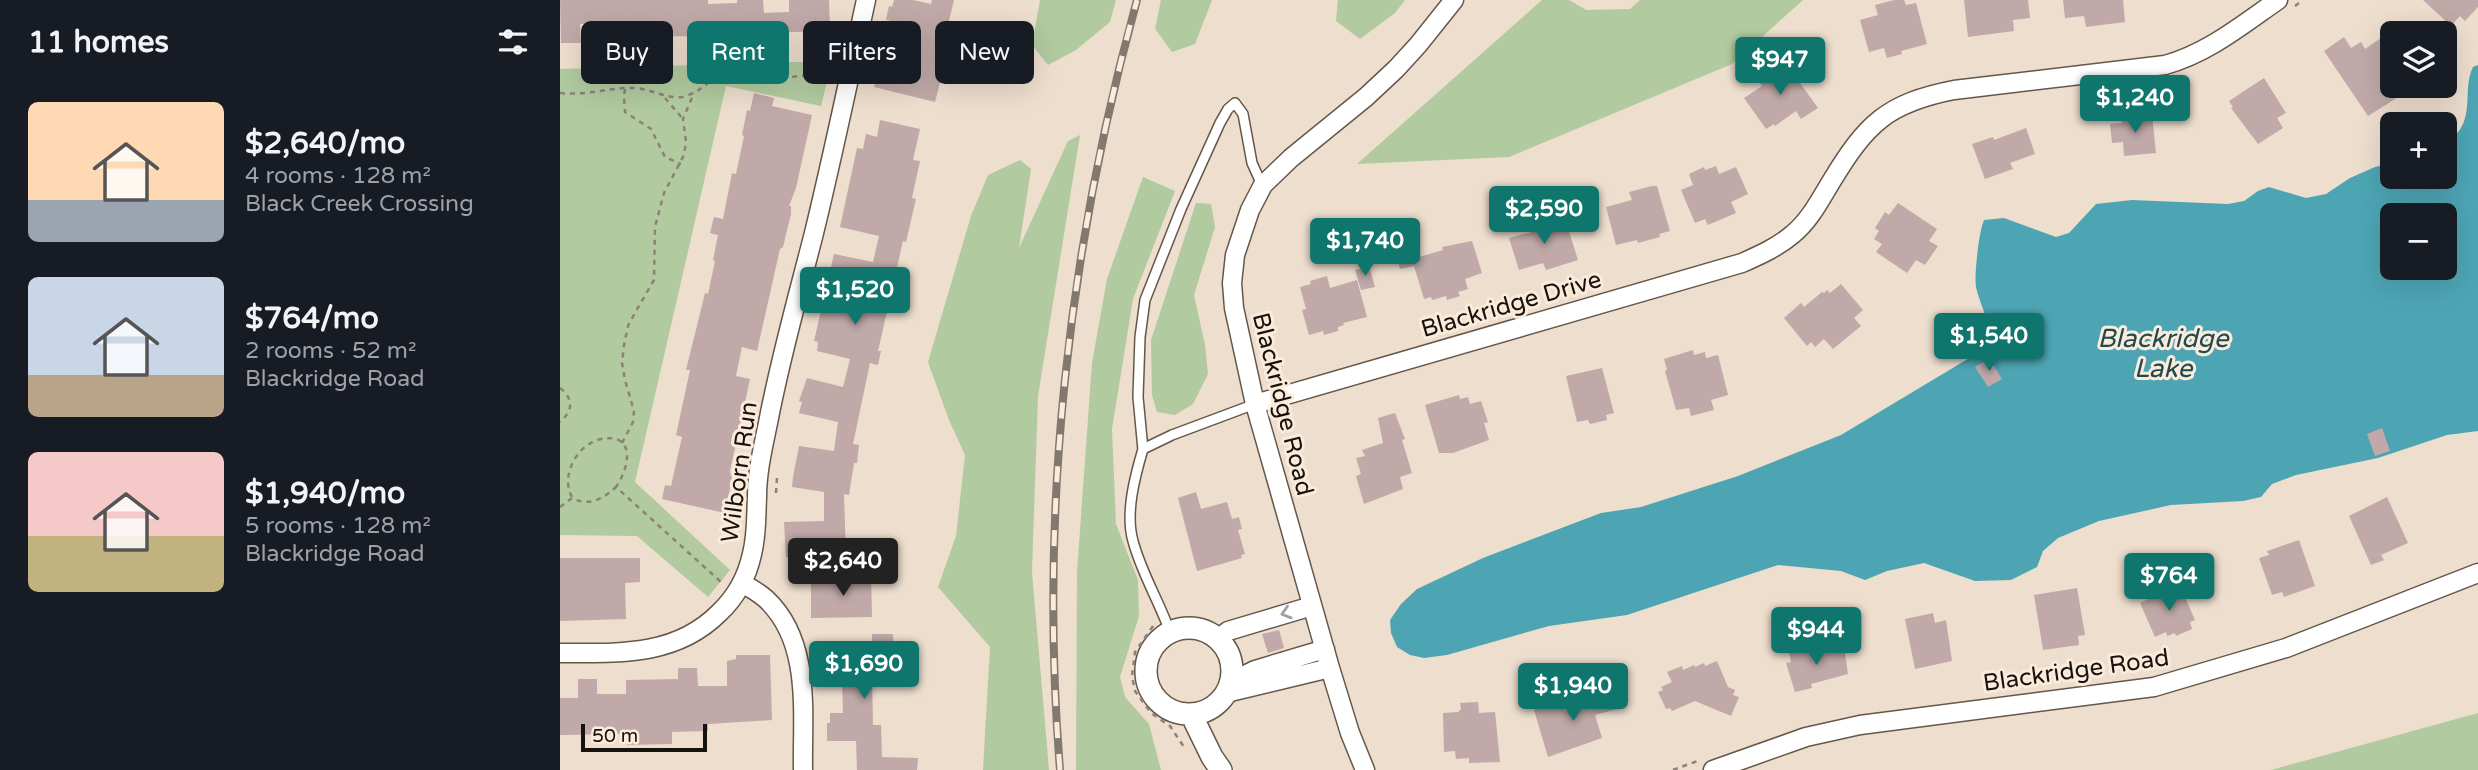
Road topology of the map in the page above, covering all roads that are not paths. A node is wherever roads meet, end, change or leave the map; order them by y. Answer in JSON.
{"nodes":[{"id":1,"x":866,"y":0,"type":"edge"},
{"id":2,"x":1454,"y":0,"type":"edge"},
{"id":3,"x":2285,"y":4,"type":"edge"},
{"id":4,"x":1262,"y":185,"type":"junction"},
{"id":5,"x":1255,"y":404,"type":"junction"},
{"id":6,"x":1143,"y":450,"type":"junction"},
{"id":7,"x":2478,"y":573,"type":"edge"},
{"id":8,"x":735,"y":580,"type":"junction"},
{"id":9,"x":1312,"y":606,"type":"junction"},
{"id":10,"x":1168,"y":625,"type":"junction"},
{"id":11,"x":1219,"y":639,"type":"junction"},
{"id":12,"x":1325,"y":649,"type":"junction"},
{"id":13,"x":560,"y":653,"type":"edge"},
{"id":14,"x":1330,"y":668,"type":"junction"},
{"id":15,"x":1228,"y":688,"type":"junction"},
{"id":16,"x":1191,"y":714,"type":"junction"},
{"id":17,"x":1711,"y":763,"type":"edge"},
{"id":18,"x":803,"y":770,"type":"edge"},
{"id":19,"x":1221,"y":770,"type":"edge"},
{"id":20,"x":1365,"y":770,"type":"edge"}],
"edges":[{"from":1,"to":8,"type":"street","name":"Wilborn Run"},
{"from":2,"to":4,"type":"street","name":"Blackridge Road"},
{"from":3,"to":5,"type":"street","name":"Blackridge Drive"},
{"from":4,"to":5,"type":"street","name":"Blackridge Road"},
{"from":4,"to":6,"type":"lane"},
{"from":5,"to":6,"type":"lane"},
{"from":5,"to":9,"type":"street","name":"Blackridge Road"},
{"from":6,"to":10,"type":"lane"},
{"from":7,"to":17,"type":"street","name":"Blackridge Road"},
{"from":8,"to":13,"type":"street","name":"Wilborn Run"},
{"from":8,"to":18,"type":"street"},
{"from":9,"to":11,"type":"street","one_way":true},
{"from":9,"to":12,"type":"street","name":"Blackridge Road"},
{"from":10,"to":11,"type":"street"},
{"from":10,"to":16,"type":"street"},
{"from":11,"to":15,"type":"street"},
{"from":12,"to":14,"type":"street","name":"Blackridge Road"},
{"from":12,"to":15,"type":"street"},
{"from":14,"to":15,"type":"street"},
{"from":14,"to":20,"type":"street","name":"Blackridge Road"},
{"from":15,"to":16,"type":"street"},
{"from":16,"to":19,"type":"street"}]}
